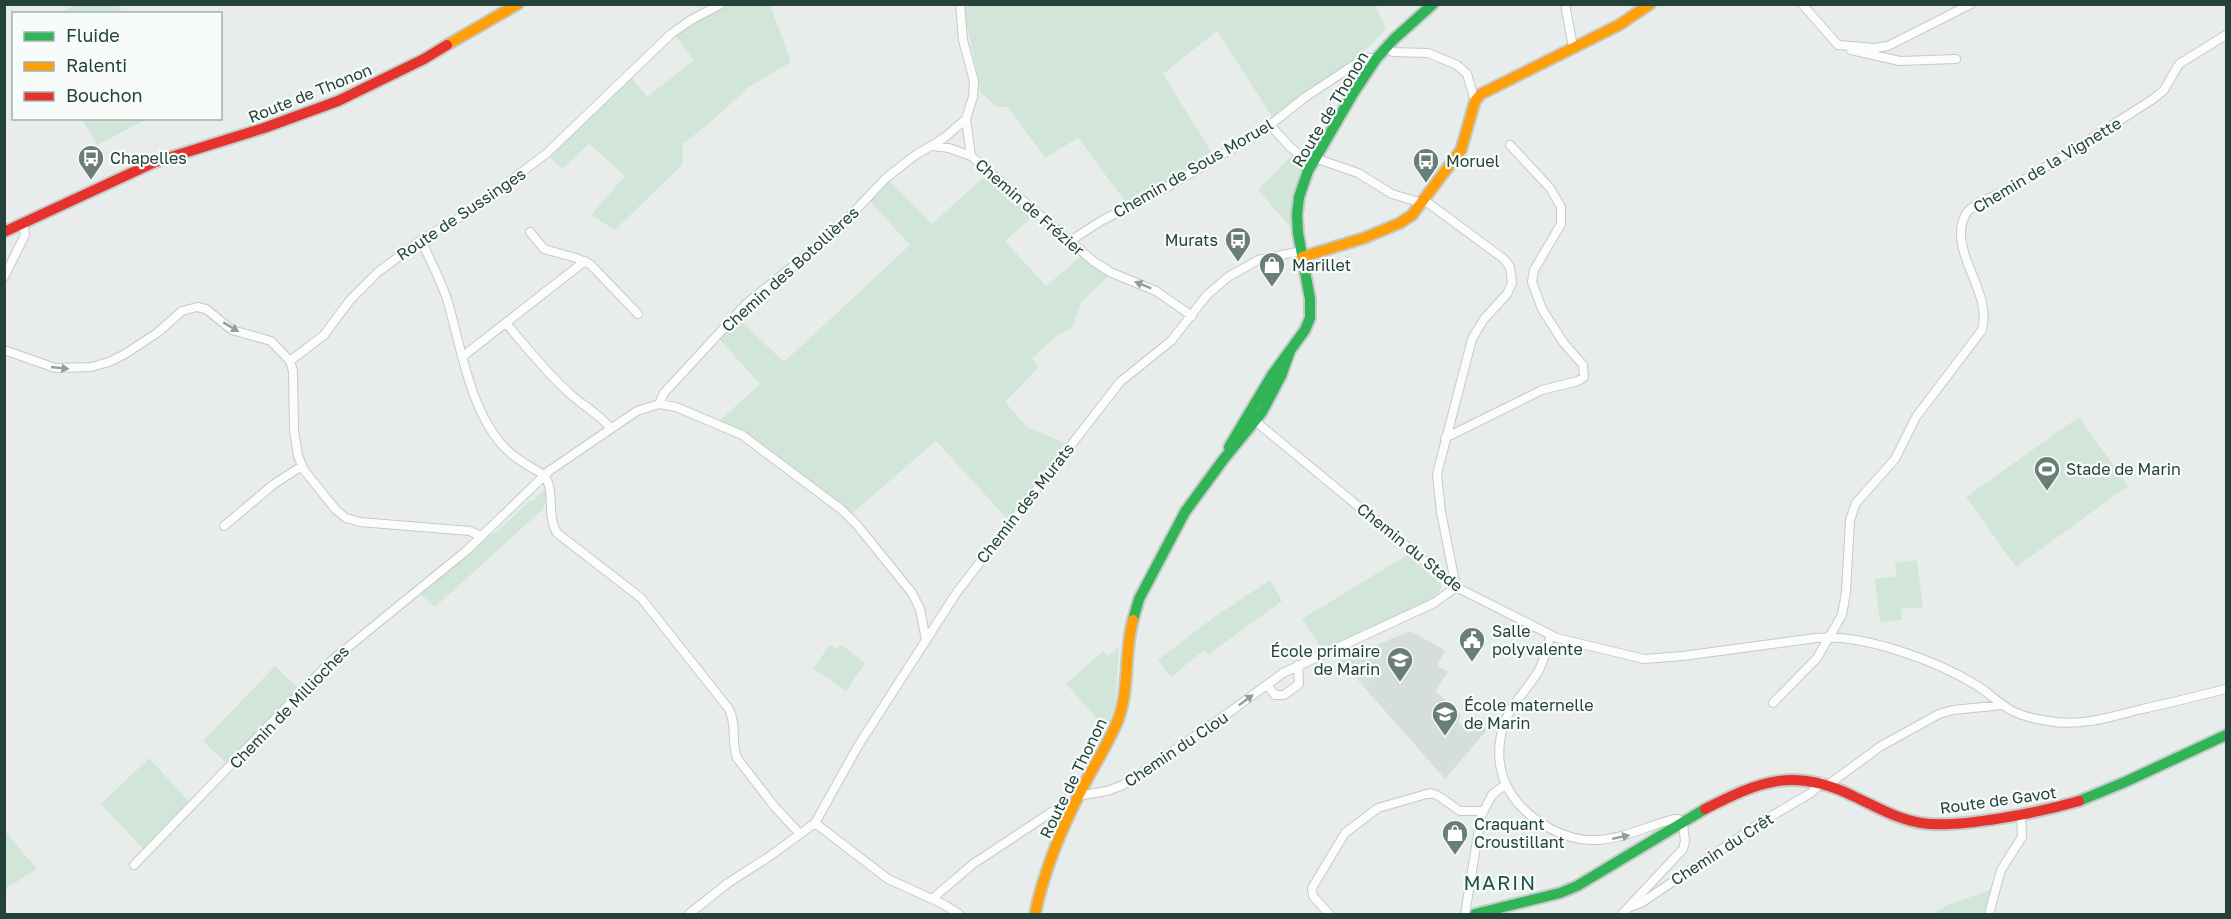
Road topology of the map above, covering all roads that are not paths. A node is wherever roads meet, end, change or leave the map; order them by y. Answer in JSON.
{"nodes":[{"id":1,"x":518,"y":4,"type":"edge"},
{"id":2,"x":721,"y":4,"type":"edge"},
{"id":3,"x":960,"y":4,"type":"edge"},
{"id":4,"x":1433,"y":4,"type":"edge"},
{"id":5,"x":1565,"y":4,"type":"edge"},
{"id":6,"x":1650,"y":4,"type":"edge"},
{"id":7,"x":1802,"y":4,"type":"edge"},
{"id":8,"x":1971,"y":4,"type":"edge"},
{"id":9,"x":2226,"y":35,"type":"edge"},
{"id":10,"x":1838,"y":45,"type":"junction"},
{"id":11,"x":1386,"y":47,"type":"junction"},
{"id":12,"x":1573,"y":47,"type":"junction"},
{"id":13,"x":1376,"y":59,"type":"junction"},
{"id":14,"x":1956,"y":59,"type":"dead end"},
{"id":15,"x":1475,"y":101,"type":"junction"},
{"id":16,"x":966,"y":119,"type":"junction"},
{"id":17,"x":1270,"y":125,"type":"junction"},
{"id":18,"x":1510,"y":145,"type":"dead end"},
{"id":19,"x":933,"y":146,"type":"junction"},
{"id":20,"x":971,"y":156,"type":"junction"},
{"id":21,"x":1313,"y":160,"type":"junction"},
{"id":22,"x":1423,"y":201,"type":"junction"},
{"id":23,"x":23,"y":223,"type":"junction"},
{"id":24,"x":4,"y":232,"type":"edge"},
{"id":25,"x":530,"y":232,"type":"dead end"},
{"id":26,"x":421,"y":240,"type":"junction"},
{"id":27,"x":1070,"y":241,"type":"junction"},
{"id":28,"x":1302,"y":254,"type":"junction"},
{"id":29,"x":585,"y":261,"type":"junction"},
{"id":30,"x":4,"y":277,"type":"edge"},
{"id":31,"x":638,"y":314,"type":"dead end"},
{"id":32,"x":1192,"y":316,"type":"junction"},
{"id":33,"x":506,"y":323,"type":"junction"},
{"id":34,"x":4,"y":350,"type":"edge"},
{"id":35,"x":462,"y":357,"type":"junction"},
{"id":36,"x":290,"y":361,"type":"junction"},
{"id":37,"x":659,"y":404,"type":"junction"},
{"id":38,"x":1252,"y":419,"type":"junction"},
{"id":39,"x":610,"y":428,"type":"junction"},
{"id":40,"x":1445,"y":438,"type":"junction"},
{"id":41,"x":302,"y":466,"type":"junction"},
{"id":42,"x":544,"y":475,"type":"junction"},
{"id":43,"x":224,"y":526,"type":"dead end"},
{"id":44,"x":481,"y":536,"type":"junction"},
{"id":45,"x":1456,"y":587,"type":"junction"},
{"id":46,"x":1551,"y":635,"type":"junction"},
{"id":47,"x":1830,"y":637,"type":"junction"},
{"id":48,"x":926,"y":640,"type":"junction"},
{"id":49,"x":1298,"y":665,"type":"junction"},
{"id":50,"x":1267,"y":685,"type":"junction"},
{"id":51,"x":2226,"y":689,"type":"edge"},
{"id":52,"x":1773,"y":704,"type":"dead end"},
{"id":53,"x":2003,"y":705,"type":"junction"},
{"id":54,"x":2226,"y":735,"type":"edge"},
{"id":55,"x":1825,"y":783,"type":"junction"},
{"id":56,"x":1506,"y":784,"type":"junction"},
{"id":57,"x":1076,"y":801,"type":"junction"},
{"id":58,"x":1483,"y":811,"type":"junction"},
{"id":59,"x":2021,"y":814,"type":"junction"},
{"id":60,"x":815,"y":823,"type":"junction"},
{"id":61,"x":1683,"y":823,"type":"junction"},
{"id":62,"x":800,"y":834,"type":"junction"},
{"id":63,"x":134,"y":865,"type":"dead end"},
{"id":64,"x":932,"y":899,"type":"junction"},
{"id":65,"x":1629,"y":907,"type":"junction"},
{"id":66,"x":689,"y":915,"type":"edge"},
{"id":67,"x":959,"y":915,"type":"edge"},
{"id":68,"x":1035,"y":915,"type":"edge"},
{"id":69,"x":1329,"y":915,"type":"edge"},
{"id":70,"x":1465,"y":915,"type":"edge"},
{"id":71,"x":1475,"y":915,"type":"edge"},
{"id":72,"x":1622,"y":915,"type":"edge"},
{"id":73,"x":1989,"y":915,"type":"edge"}],
"edges":[{"from":1,"to":23,"type":"street","name":"Route de Thonon"},
{"from":2,"to":26,"type":"street","name":"Route de Sussinges"},
{"from":3,"to":16,"type":"street","name":"Chemin de Frézier"},
{"from":4,"to":11,"type":"street","name":"Route de Thonon"},
{"from":5,"to":12,"type":"street"},
{"from":6,"to":12,"type":"street"},
{"from":7,"to":10,"type":"street"},
{"from":8,"to":10,"type":"street"},
{"from":9,"to":47,"type":"street","name":"Chemin de la Vignette"},
{"from":10,"to":14,"type":"street"},
{"from":11,"to":13,"type":"street","name":"Route de Thonon"},
{"from":11,"to":15,"type":"street"},
{"from":12,"to":15,"type":"street"},
{"from":13,"to":17,"type":"street","name":"Chemin de Sous Moruel"},
{"from":13,"to":21,"type":"street","name":"Route de Thonon"},
{"from":15,"to":22,"type":"street"},
{"from":16,"to":19,"type":"street","name":"Chemin des Botollières"},
{"from":16,"to":20,"type":"street","name":"Chemin de Frézier"},
{"from":17,"to":21,"type":"street"},
{"from":17,"to":27,"type":"street","name":"Chemin de Sous Moruel"},
{"from":18,"to":40,"type":"street"},
{"from":19,"to":20,"type":"street"},
{"from":19,"to":37,"type":"street","name":"Chemin des Botollières"},
{"from":20,"to":27,"type":"street","name":"Chemin de Frézier"},
{"from":21,"to":22,"type":"street"},
{"from":21,"to":28,"type":"street","name":"Route de Thonon"},
{"from":22,"to":28,"type":"street"},
{"from":22,"to":40,"type":"street"},
{"from":23,"to":24,"type":"street","name":"Route de Thonon"},
{"from":23,"to":30,"type":"street"},
{"from":25,"to":29,"type":"street"},
{"from":26,"to":35,"type":"street"},
{"from":26,"to":36,"type":"street","name":"Route de Sussinges"},
{"from":32,"to":27,"type":"street","name":"Chemin de Frézier","one_way":true},
{"from":28,"to":32,"type":"street","name":"Chemin des Murats"},
{"from":28,"to":38,"type":"street","name":"Route de Thonon"},
{"from":29,"to":31,"type":"street"},
{"from":29,"to":33,"type":"street"},
{"from":32,"to":48,"type":"street","name":"Chemin des Murats"},
{"from":33,"to":35,"type":"street"},
{"from":33,"to":39,"type":"street"},
{"from":34,"to":36,"type":"street","one_way":true},
{"from":35,"to":42,"type":"street"},
{"from":36,"to":41,"type":"street"},
{"from":37,"to":39,"type":"street","name":"Chemin de Millioches"},
{"from":37,"to":48,"type":"street"},
{"from":38,"to":45,"type":"street","name":"Chemin du Stade"},
{"from":38,"to":57,"type":"street","name":"Route de Thonon"},
{"from":39,"to":42,"type":"street","name":"Chemin de Millioches"},
{"from":40,"to":45,"type":"street"},
{"from":41,"to":43,"type":"street"},
{"from":41,"to":44,"type":"street"},
{"from":42,"to":44,"type":"street","name":"Chemin de Millioches"},
{"from":42,"to":62,"type":"street"},
{"from":44,"to":63,"type":"street","name":"Chemin de Millioches"},
{"from":45,"to":46,"type":"street","name":"Chemin du Stade"},
{"from":45,"to":49,"type":"street","name":"Chemin du Clou"},
{"from":46,"to":47,"type":"street","name":"Chemin du Stade"},
{"from":46,"to":56,"type":"street"},
{"from":47,"to":52,"type":"street","name":"Chemin de la Vignette"},
{"from":47,"to":53,"type":"street","name":"Chemin du Stade"},
{"from":48,"to":60,"type":"street","name":"Chemin des Murats"},
{"from":49,"to":50,"type":"street","name":"Chemin du Clou"},
{"from":49,"to":50,"type":"street"},
{"from":57,"to":50,"type":"street","name":"Chemin du Clou","one_way":true},
{"from":51,"to":53,"type":"street","name":"Chemin du Stade"},
{"from":53,"to":55,"type":"street","name":"Chemin du Crêt"},
{"from":54,"to":59,"type":"street","name":"Route de Gavot"},
{"from":55,"to":59,"type":"street","name":"Route de Gavot"},
{"from":55,"to":61,"type":"street","name":"Route de Gavot"},
{"from":55,"to":65,"type":"street","name":"Chemin du Crêt"},
{"from":56,"to":58,"type":"street"},
{"from":56,"to":61,"type":"street","one_way":true},
{"from":57,"to":64,"type":"street","name":"Chemin du Clou"},
{"from":57,"to":68,"type":"street","name":"Route de Thonon"},
{"from":58,"to":69,"type":"street"},
{"from":58,"to":70,"type":"street"},
{"from":59,"to":73,"type":"street"},
{"from":60,"to":62,"type":"street"},
{"from":60,"to":64,"type":"street"},
{"from":61,"to":65,"type":"street"},
{"from":61,"to":71,"type":"street","name":"Route de Gavot"},
{"from":62,"to":66,"type":"street"},
{"from":64,"to":67,"type":"street"},
{"from":65,"to":72,"type":"street","name":"Chemin du Crêt"}]}
